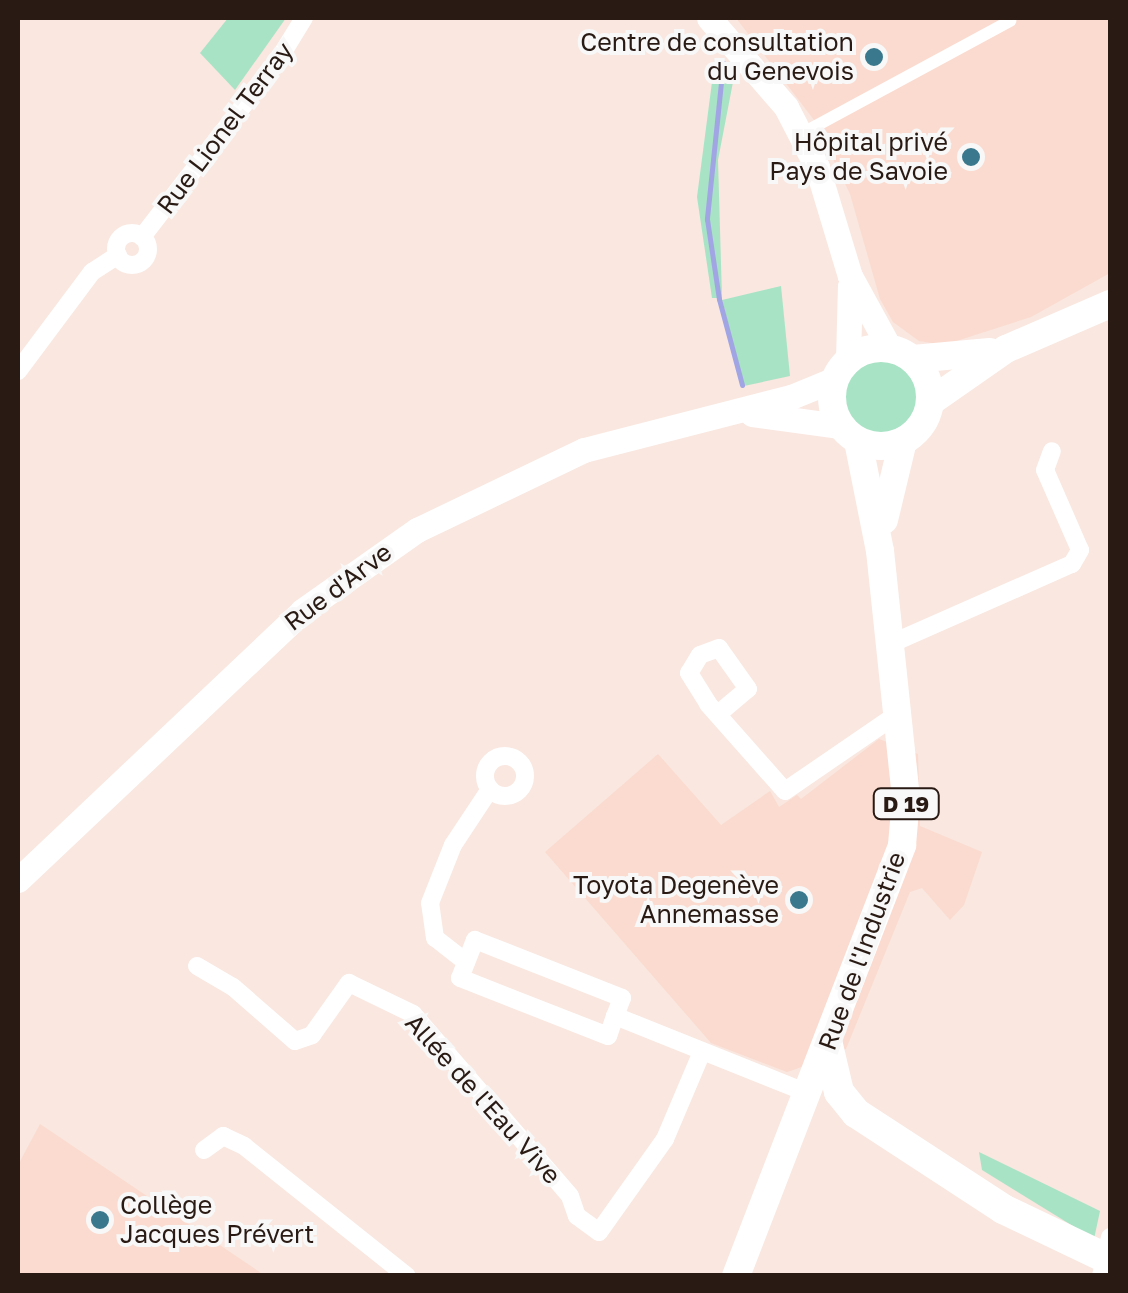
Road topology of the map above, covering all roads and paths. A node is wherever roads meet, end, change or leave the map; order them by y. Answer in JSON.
{"nodes":[{"id":1,"x":304,"y":18,"type":"edge"},
{"id":2,"x":709,"y":18,"type":"edge"},
{"id":3,"x":1010,"y":21,"type":"dead end"},
{"id":4,"x":800,"y":134,"type":"junction"},
{"id":5,"x":850,"y":276,"type":"junction"},
{"id":6,"x":1110,"y":304,"type":"edge"},
{"id":7,"x":1006,"y":350,"type":"junction"},
{"id":8,"x":902,"y":354,"type":"junction"},
{"id":9,"x":18,"y":370,"type":"edge"},
{"id":10,"x":842,"y":370,"type":"junction"},
{"id":11,"x":930,"y":402,"type":"junction"},
{"id":12,"x":732,"y":412,"type":"junction"},
{"id":13,"x":849,"y":433,"type":"junction"},
{"id":14,"x":903,"y":441,"type":"junction"},
{"id":15,"x":1052,"y":451,"type":"dead end"},
{"id":16,"x":880,"y":551,"type":"junction"},
{"id":17,"x":888,"y":645,"type":"junction"},
{"id":18,"x":718,"y":714,"type":"dead end"},
{"id":19,"x":896,"y":715,"type":"junction"},
{"id":20,"x":490,"y":789,"type":"dead end"},
{"id":21,"x":18,"y":880,"type":"edge"},
{"id":22,"x":466,"y":962,"type":"junction"},
{"id":23,"x":197,"y":966,"type":"dead end"},
{"id":24,"x":614,"y":1016,"type":"junction"},
{"id":25,"x":828,"y":1045,"type":"junction"},
{"id":26,"x":702,"y":1052,"type":"junction"},
{"id":27,"x":808,"y":1094,"type":"junction"},
{"id":28,"x":204,"y":1150,"type":"dead end"},
{"id":29,"x":1103,"y":1257,"type":"edge"},
{"id":30,"x":407,"y":1276,"type":"edge"},
{"id":31,"x":736,"y":1276,"type":"edge"}],
"edges":[{"from":1,"to":9,"type":"street","name":"Rue Lionel Terray"},
{"from":2,"to":4,"type":"main road"},
{"from":3,"to":4,"type":"street"},
{"from":4,"to":5,"type":"main road"},
{"from":5,"to":8,"type":"main road"},
{"from":5,"to":10,"type":"main road"},
{"from":6,"to":7,"type":"main road"},
{"from":7,"to":8,"type":"main road"},
{"from":7,"to":11,"type":"main road"},
{"from":8,"to":10,"type":"main road"},
{"from":8,"to":11,"type":"main road"},
{"from":10,"to":12,"type":"main road","name":"Rue d'Arve"},
{"from":10,"to":13,"type":"main road"},
{"from":11,"to":14,"type":"main road"},
{"from":12,"to":13,"type":"main road","name":"Rue d'Arve"},
{"from":12,"to":21,"type":"main road","name":"Rue d'Arve"},
{"from":13,"to":14,"type":"main road"},
{"from":13,"to":16,"type":"main road","name":"Rue de l'Industrie","number":"D 19"},
{"from":14,"to":16,"type":"main road","name":"Rue de l'Industrie","number":"D 19"},
{"from":15,"to":17,"type":"street"},
{"from":16,"to":17,"type":"main road","name":"Rue de l'Industrie","number":"D 19"},
{"from":17,"to":19,"type":"main road","name":"Rue de l'Industrie","number":"D 19"},
{"from":18,"to":19,"type":"street"},
{"from":19,"to":25,"type":"main road","name":"Rue de l'Industrie","number":"D 19"},
{"from":20,"to":22,"type":"street"},
{"from":22,"to":24,"type":"street"},
{"from":22,"to":24,"type":"street"},
{"from":23,"to":26,"type":"street","name":"Allée de l'Eau Vive"},
{"from":24,"to":26,"type":"street"},
{"from":25,"to":27,"type":"main road","name":"Rue de l'Industrie","number":"D 19"},
{"from":25,"to":29,"type":"highway"},
{"from":26,"to":27,"type":"street"},
{"from":27,"to":31,"type":"main road","name":"Rue de l'Industrie","number":"D 19"},
{"from":28,"to":30,"type":"street"}]}
